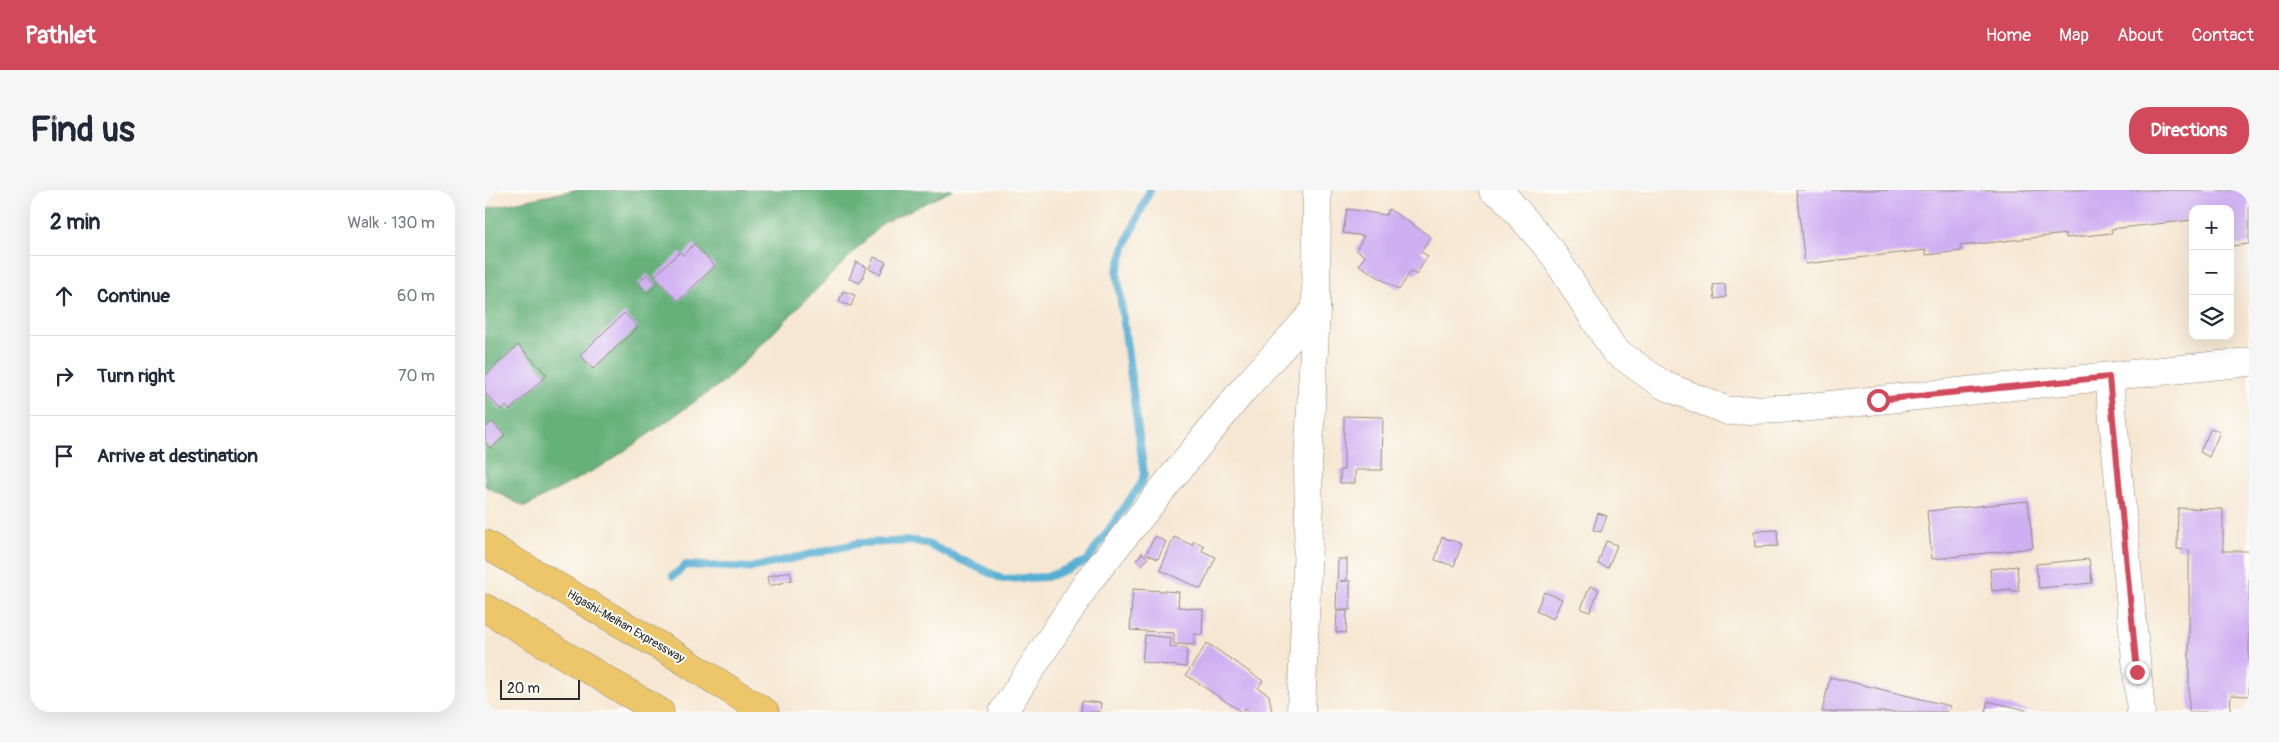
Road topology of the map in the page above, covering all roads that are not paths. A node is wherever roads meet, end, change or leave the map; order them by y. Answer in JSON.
{"nodes":[{"id":1,"x":1317,"y":190,"type":"edge"},
{"id":2,"x":1493,"y":190,"type":"edge"},
{"id":3,"x":1316,"y":310,"type":"junction"},
{"id":4,"x":2249,"y":362,"type":"edge"},
{"id":5,"x":2109,"y":377,"type":"junction"},
{"id":6,"x":485,"y":544,"type":"edge"},
{"id":7,"x":485,"y":608,"type":"edge"},
{"id":8,"x":660,"y":712,"type":"edge"},
{"id":9,"x":765,"y":712,"type":"edge"},
{"id":10,"x":1003,"y":712,"type":"edge"},
{"id":11,"x":1301,"y":712,"type":"edge"},
{"id":12,"x":2141,"y":712,"type":"edge"}],
"edges":[{"from":1,"to":3,"type":"street"},
{"from":2,"to":5,"type":"street"},
{"from":3,"to":10,"type":"street"},
{"from":3,"to":11,"type":"street"},
{"from":4,"to":5,"type":"street"},
{"from":5,"to":12,"type":"street"},
{"from":6,"to":9,"type":"highway","name":"Higashi-Meihan Expressway"},
{"from":7,"to":8,"type":"highway"}]}
